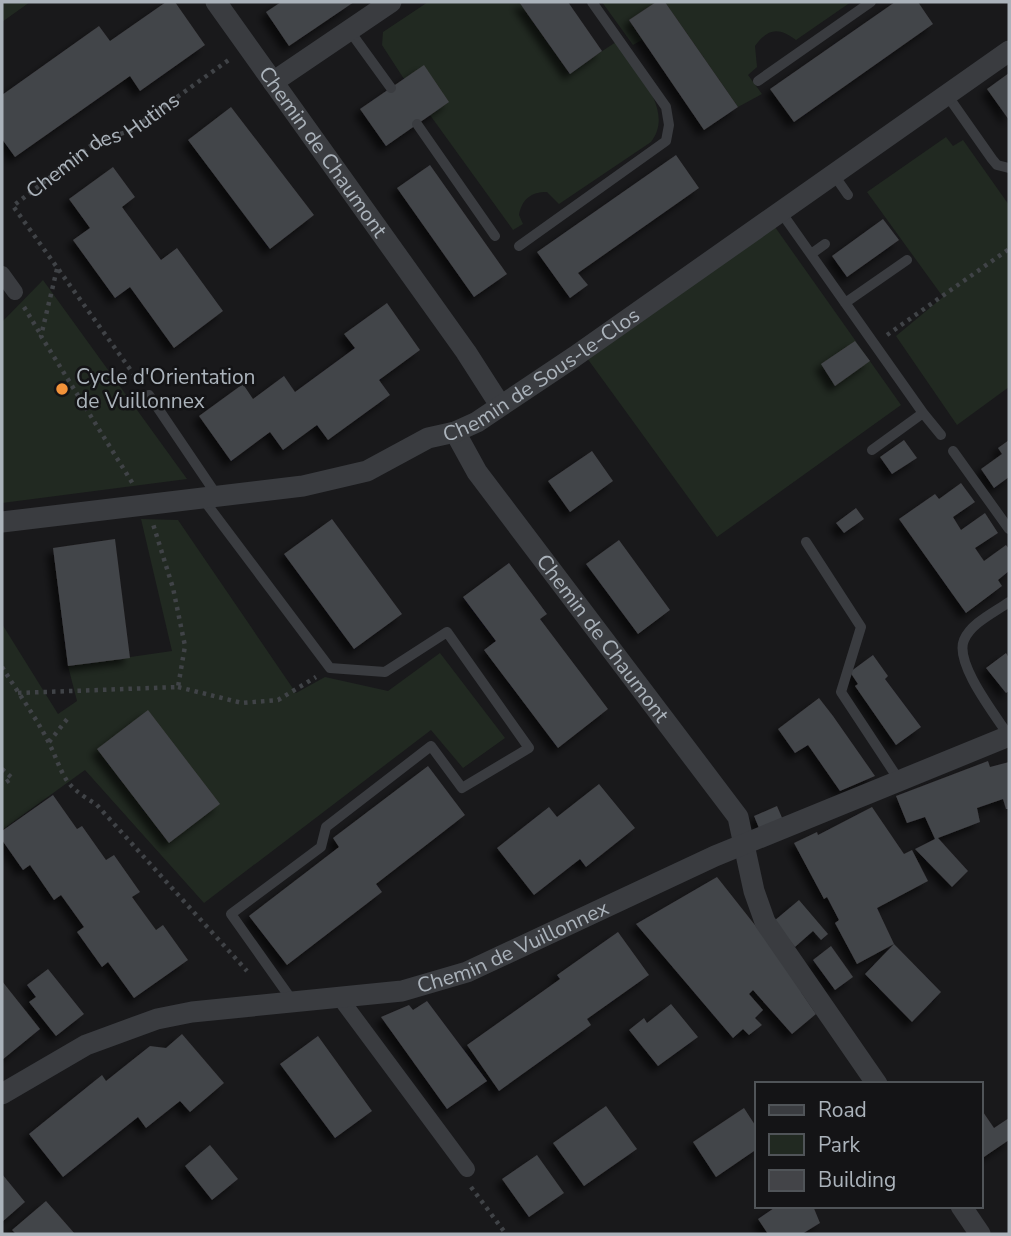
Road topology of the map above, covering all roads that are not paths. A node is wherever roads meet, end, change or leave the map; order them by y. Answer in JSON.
{"nodes":[{"id":1,"x":216,"y":2,"type":"edge"},
{"id":2,"x":391,"y":2,"type":"edge"},
{"id":3,"x":592,"y":2,"type":"edge"},
{"id":4,"x":871,"y":2,"type":"edge"},
{"id":5,"x":349,"y":30,"type":"junction"},
{"id":6,"x":1009,"y":51,"type":"edge"},
{"id":7,"x":273,"y":82,"type":"junction"},
{"id":8,"x":758,"y":82,"type":"dead end"},
{"id":9,"x":391,"y":88,"type":"dead end"},
{"id":10,"x":947,"y":95,"type":"junction"},
{"id":11,"x":417,"y":124,"type":"dead end"},
{"id":12,"x":1009,"y":168,"type":"edge"},
{"id":13,"x":834,"y":175,"type":"junction"},
{"id":14,"x":848,"y":195,"type":"dead end"},
{"id":15,"x":781,"y":212,"type":"junction"},
{"id":16,"x":495,"y":236,"type":"dead end"},
{"id":17,"x":825,"y":244,"type":"dead end"},
{"id":18,"x":519,"y":246,"type":"dead end"},
{"id":19,"x":811,"y":254,"type":"junction"},
{"id":20,"x":907,"y":260,"type":"dead end"},
{"id":21,"x":2,"y":274,"type":"edge"},
{"id":22,"x":15,"y":292,"type":"dead end"},
{"id":23,"x":845,"y":303,"type":"junction"},
{"id":24,"x":149,"y":396,"type":"road end"},
{"id":25,"x":500,"y":405,"type":"junction"},
{"id":26,"x":923,"y":413,"type":"junction"},
{"id":27,"x":455,"y":432,"type":"junction"},
{"id":28,"x":941,"y":435,"type":"dead end"},
{"id":29,"x":872,"y":450,"type":"dead end"},
{"id":30,"x":953,"y":451,"type":"dead end"},
{"id":31,"x":211,"y":498,"type":"junction"},
{"id":32,"x":2,"y":522,"type":"edge"},
{"id":33,"x":1009,"y":529,"type":"edge"},
{"id":34,"x":806,"y":542,"type":"dead end"},
{"id":35,"x":1009,"y":601,"type":"edge"},
{"id":36,"x":1009,"y":736,"type":"edge"},
{"id":37,"x":899,"y":780,"type":"junction"},
{"id":38,"x":746,"y":845,"type":"junction"},
{"id":39,"x":340,"y":998,"type":"junction"},
{"id":40,"x":293,"y":1003,"type":"junction"},
{"id":41,"x":876,"y":1082,"type":"edge"},
{"id":42,"x":2,"y":1094,"type":"edge"},
{"id":43,"x":467,"y":1169,"type":"road end"},
{"id":44,"x":962,"y":1208,"type":"edge"},
{"id":45,"x":980,"y":1234,"type":"edge"}],
"edges":[{"from":1,"to":7,"type":"street","name":"Chemin de Chaumont"},
{"from":2,"to":5,"type":"street"},
{"from":3,"to":18,"type":"lane"},
{"from":4,"to":8,"type":"lane"},
{"from":5,"to":7,"type":"street"},
{"from":5,"to":9,"type":"lane"},
{"from":6,"to":10,"type":"street","name":"Chemin de Sous-le-Clos"},
{"from":7,"to":25,"type":"street","name":"Chemin de Chaumont"},
{"from":10,"to":12,"type":"lane"},
{"from":10,"to":13,"type":"street","name":"Chemin de Sous-le-Clos"},
{"from":11,"to":16,"type":"lane"},
{"from":13,"to":14,"type":"lane"},
{"from":13,"to":15,"type":"street","name":"Chemin de Sous-le-Clos"},
{"from":15,"to":19,"type":"lane"},
{"from":15,"to":25,"type":"street","name":"Chemin de Sous-le-Clos"},
{"from":17,"to":19,"type":"lane"},
{"from":19,"to":23,"type":"lane"},
{"from":20,"to":23,"type":"lane"},
{"from":21,"to":22,"type":"street"},
{"from":23,"to":26,"type":"lane"},
{"from":24,"to":31,"type":"lane"},
{"from":25,"to":27,"type":"street","name":"Chemin de Sous-le-Clos"},
{"from":26,"to":28,"type":"lane"},
{"from":26,"to":29,"type":"lane"},
{"from":27,"to":31,"type":"street","name":"Chemin de Sous-le-Clos"},
{"from":27,"to":38,"type":"street","name":"Chemin de Chaumont"},
{"from":30,"to":33,"type":"lane"},
{"from":31,"to":32,"type":"street","name":"Chemin de Sous-le-Clos"},
{"from":31,"to":40,"type":"lane"},
{"from":34,"to":37,"type":"lane"},
{"from":35,"to":36,"type":"lane"},
{"from":36,"to":37,"type":"street","name":"Chemin de Vuillonnex"},
{"from":37,"to":38,"type":"street","name":"Chemin de Vuillonnex"},
{"from":38,"to":39,"type":"street","name":"Chemin de Vuillonnex"},
{"from":38,"to":41,"type":"street","name":"Chemin de Chaumont"},
{"from":39,"to":40,"type":"street","name":"Chemin de Vuillonnex"},
{"from":39,"to":43,"type":"street"},
{"from":40,"to":42,"type":"street","name":"Chemin de Vuillonnex"},
{"from":44,"to":45,"type":"street"}]}
